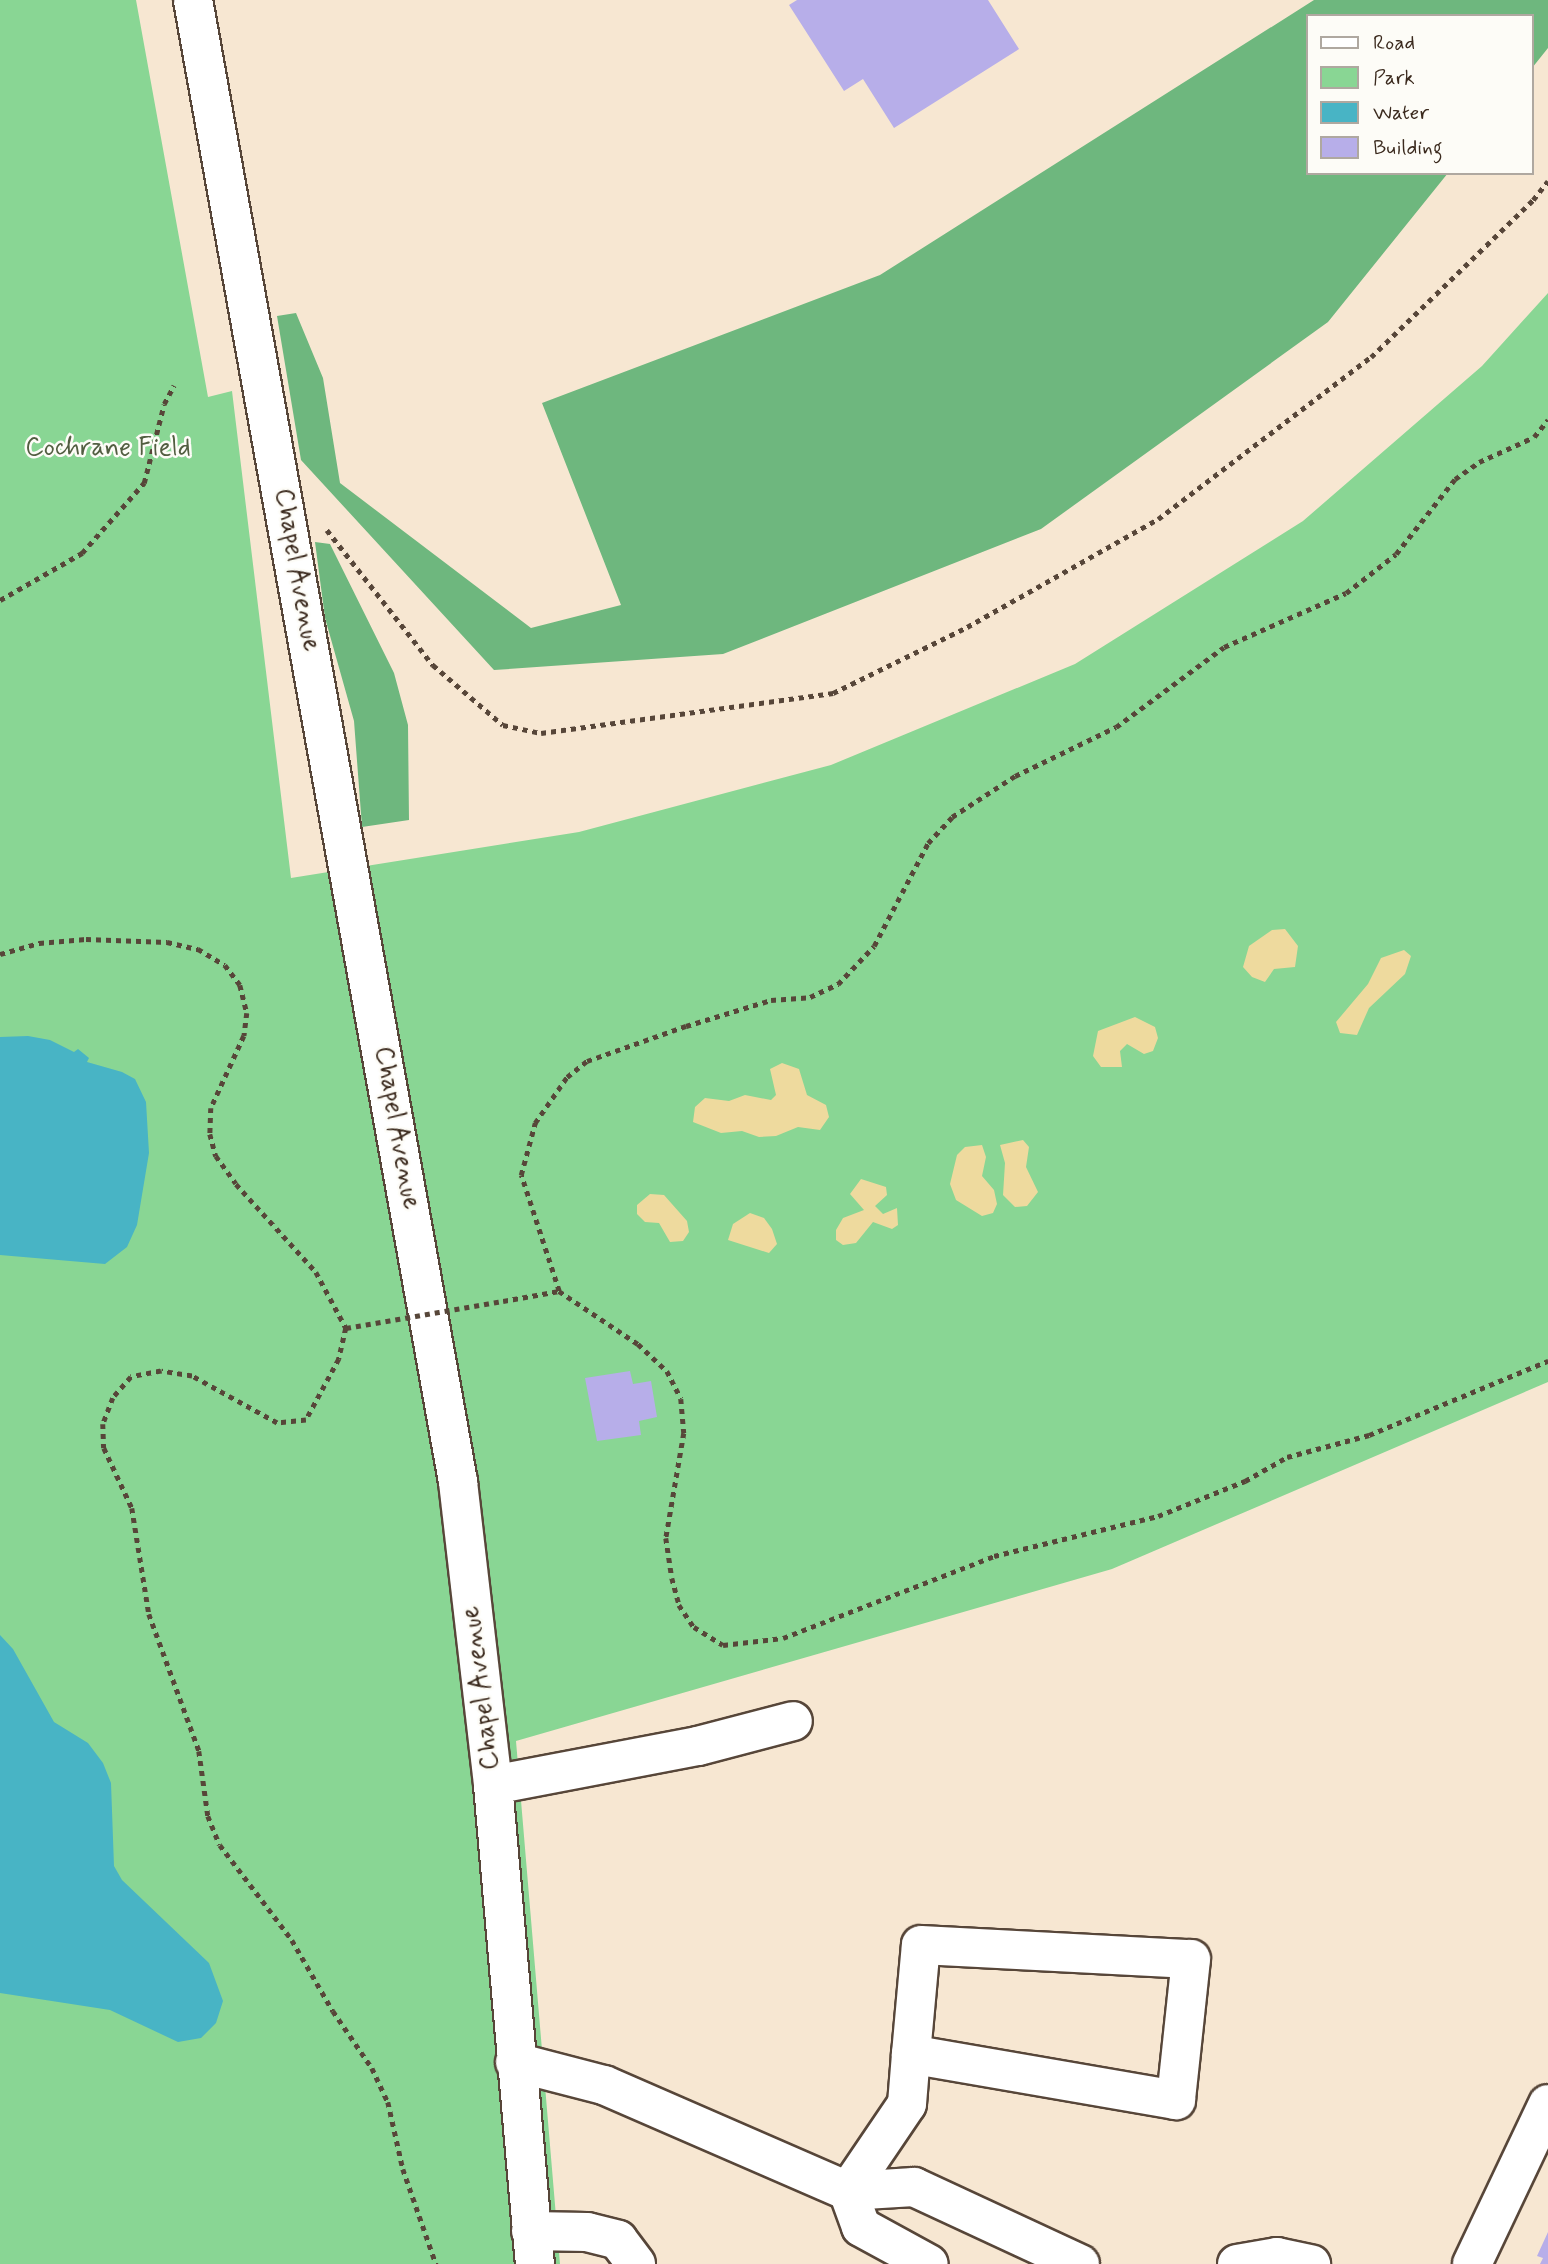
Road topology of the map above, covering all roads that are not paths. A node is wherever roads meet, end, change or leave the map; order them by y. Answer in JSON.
{"nodes":[{"id":1,"x":193,"y":0,"type":"edge"},
{"id":2,"x":793,"y":1721,"type":"dead end"},
{"id":3,"x":493,"y":1785,"type":"junction"},
{"id":4,"x":911,"y":2054,"type":"junction"},
{"id":5,"x":515,"y":2062,"type":"junction"},
{"id":6,"x":1548,"y":2104,"type":"edge"},
{"id":7,"x":848,"y":2191,"type":"junction"},
{"id":8,"x":533,"y":2248,"type":"edge"},
{"id":9,"x":1066,"y":2261,"type":"edge"},
{"id":10,"x":636,"y":2264,"type":"edge"},
{"id":11,"x":929,"y":2264,"type":"edge"},
{"id":12,"x":1237,"y":2264,"type":"edge"},
{"id":13,"x":1311,"y":2264,"type":"edge"},
{"id":14,"x":1472,"y":2264,"type":"edge"}],
"edges":[{"from":1,"to":3,"type":"street","name":"Chapel Avenue"},
{"from":2,"to":3,"type":"street"},
{"from":3,"to":5,"type":"street","name":"Chapel Avenue"},
{"from":4,"to":4,"type":"street"},
{"from":4,"to":7,"type":"street"},
{"from":5,"to":7,"type":"street"},
{"from":5,"to":8,"type":"street","name":"Chapel Avenue"},
{"from":6,"to":14,"type":"street"},
{"from":7,"to":9,"type":"street"},
{"from":7,"to":11,"type":"street"},
{"from":8,"to":10,"type":"street"},
{"from":12,"to":13,"type":"street"}]}
